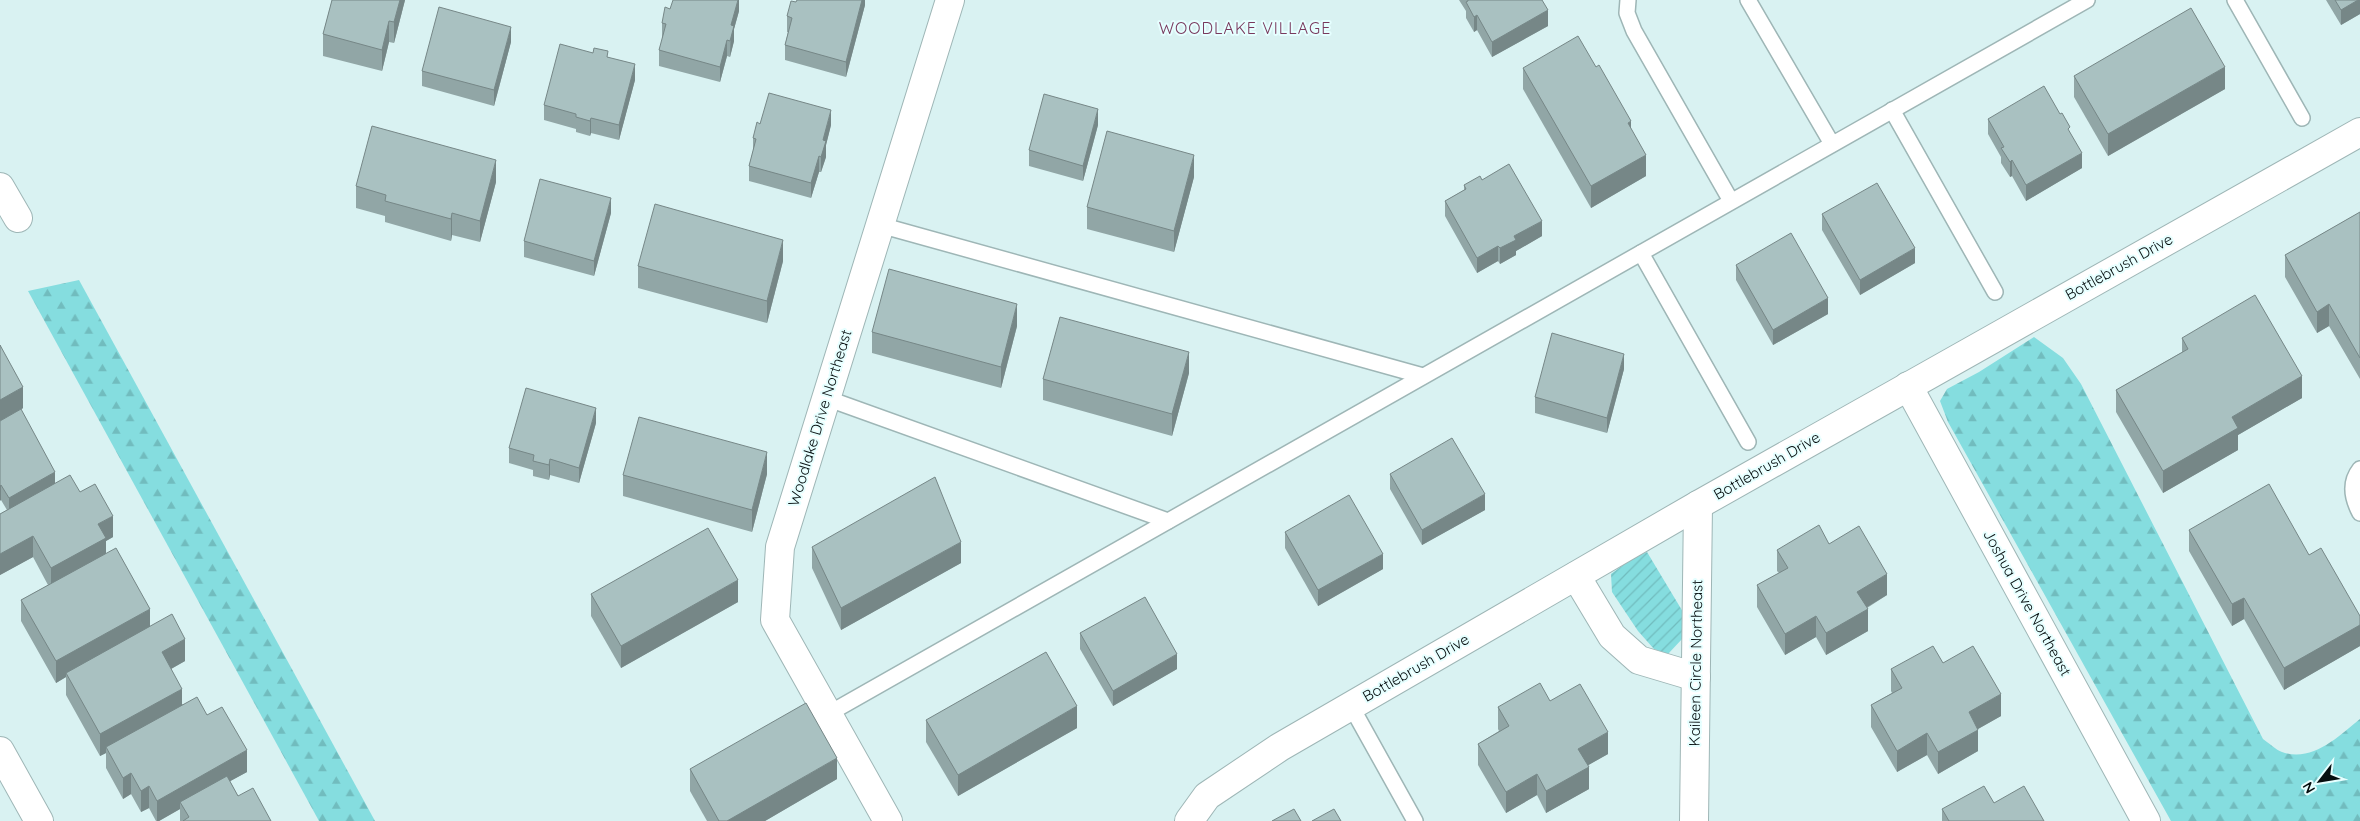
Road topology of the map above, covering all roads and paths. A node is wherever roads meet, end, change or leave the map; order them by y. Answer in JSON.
{"nodes":[{"id":1,"x":950,"y":0,"type":"edge"},
{"id":2,"x":1628,"y":0,"type":"edge"},
{"id":3,"x":1748,"y":0,"type":"edge"},
{"id":4,"x":2087,"y":0,"type":"edge"},
{"id":5,"x":2235,"y":0,"type":"edge"},
{"id":6,"x":1892,"y":110,"type":"junction"},
{"id":7,"x":2302,"y":118,"type":"dead end"},
{"id":8,"x":2360,"y":132,"type":"edge"},
{"id":9,"x":1832,"y":144,"type":"junction"},
{"id":10,"x":0,"y":188,"type":"edge"},
{"id":11,"x":1732,"y":201,"type":"junction"},
{"id":12,"x":18,"y":218,"type":"dead end"},
{"id":13,"x":880,"y":225,"type":"junction"},
{"id":14,"x":1641,"y":253,"type":"junction"},
{"id":15,"x":1995,"y":292,"type":"dead end"},
{"id":16,"x":1423,"y":376,"type":"junction"},
{"id":17,"x":1908,"y":386,"type":"junction"},
{"id":18,"x":826,"y":398,"type":"junction"},
{"id":19,"x":1748,"y":442,"type":"dead end"},
{"id":20,"x":2360,"y":469,"type":"edge"},
{"id":21,"x":1698,"y":505,"type":"junction"},
{"id":22,"x":2360,"y":513,"type":"edge"},
{"id":23,"x":1168,"y":521,"type":"junction"},
{"id":24,"x":1576,"y":576,"type":"junction"},
{"id":25,"x":1696,"y":677,"type":"junction"},
{"id":26,"x":1351,"y":706,"type":"junction"},
{"id":27,"x":828,"y":714,"type":"junction"},
{"id":28,"x":0,"y":751,"type":"edge"},
{"id":29,"x":39,"y":821,"type":"edge"},
{"id":30,"x":888,"y":821,"type":"edge"},
{"id":31,"x":1188,"y":821,"type":"edge"},
{"id":32,"x":1415,"y":821,"type":"edge"},
{"id":33,"x":1694,"y":821,"type":"edge"},
{"id":34,"x":2146,"y":821,"type":"edge"}],
"edges":[{"from":1,"to":13,"type":"street","name":"Woodlake Drive Northeast"},
{"from":2,"to":11,"type":"lane"},
{"from":3,"to":9,"type":"lane"},
{"from":4,"to":6,"type":"lane"},
{"from":5,"to":7,"type":"lane"},
{"from":6,"to":9,"type":"lane"},
{"from":6,"to":15,"type":"lane"},
{"from":8,"to":17,"type":"street","name":"Bottlebrush Drive"},
{"from":9,"to":11,"type":"lane"},
{"from":10,"to":12,"type":"street"},
{"from":11,"to":14,"type":"lane"},
{"from":13,"to":16,"type":"lane"},
{"from":13,"to":18,"type":"street","name":"Woodlake Drive Northeast"},
{"from":14,"to":16,"type":"lane"},
{"from":14,"to":19,"type":"lane"},
{"from":16,"to":23,"type":"lane"},
{"from":17,"to":21,"type":"street","name":"Bottlebrush Drive"},
{"from":17,"to":34,"type":"street","name":"Joshua Drive Northeast"},
{"from":18,"to":23,"type":"lane"},
{"from":18,"to":27,"type":"street","name":"Woodlake Drive Northeast"},
{"from":20,"to":22,"type":"lane"},
{"from":21,"to":24,"type":"street","name":"Bottlebrush Drive"},
{"from":21,"to":25,"type":"street","name":"Kaileen Circle Northeast"},
{"from":23,"to":27,"type":"lane"},
{"from":24,"to":25,"type":"street"},
{"from":24,"to":26,"type":"street","name":"Bottlebrush Drive"},
{"from":25,"to":33,"type":"street","name":"Kaileen Circle Northeast"},
{"from":26,"to":31,"type":"street","name":"Bottlebrush Drive"},
{"from":26,"to":32,"type":"lane"},
{"from":27,"to":30,"type":"street","name":"Woodlake Drive Northeast"},
{"from":28,"to":29,"type":"street"}]}
